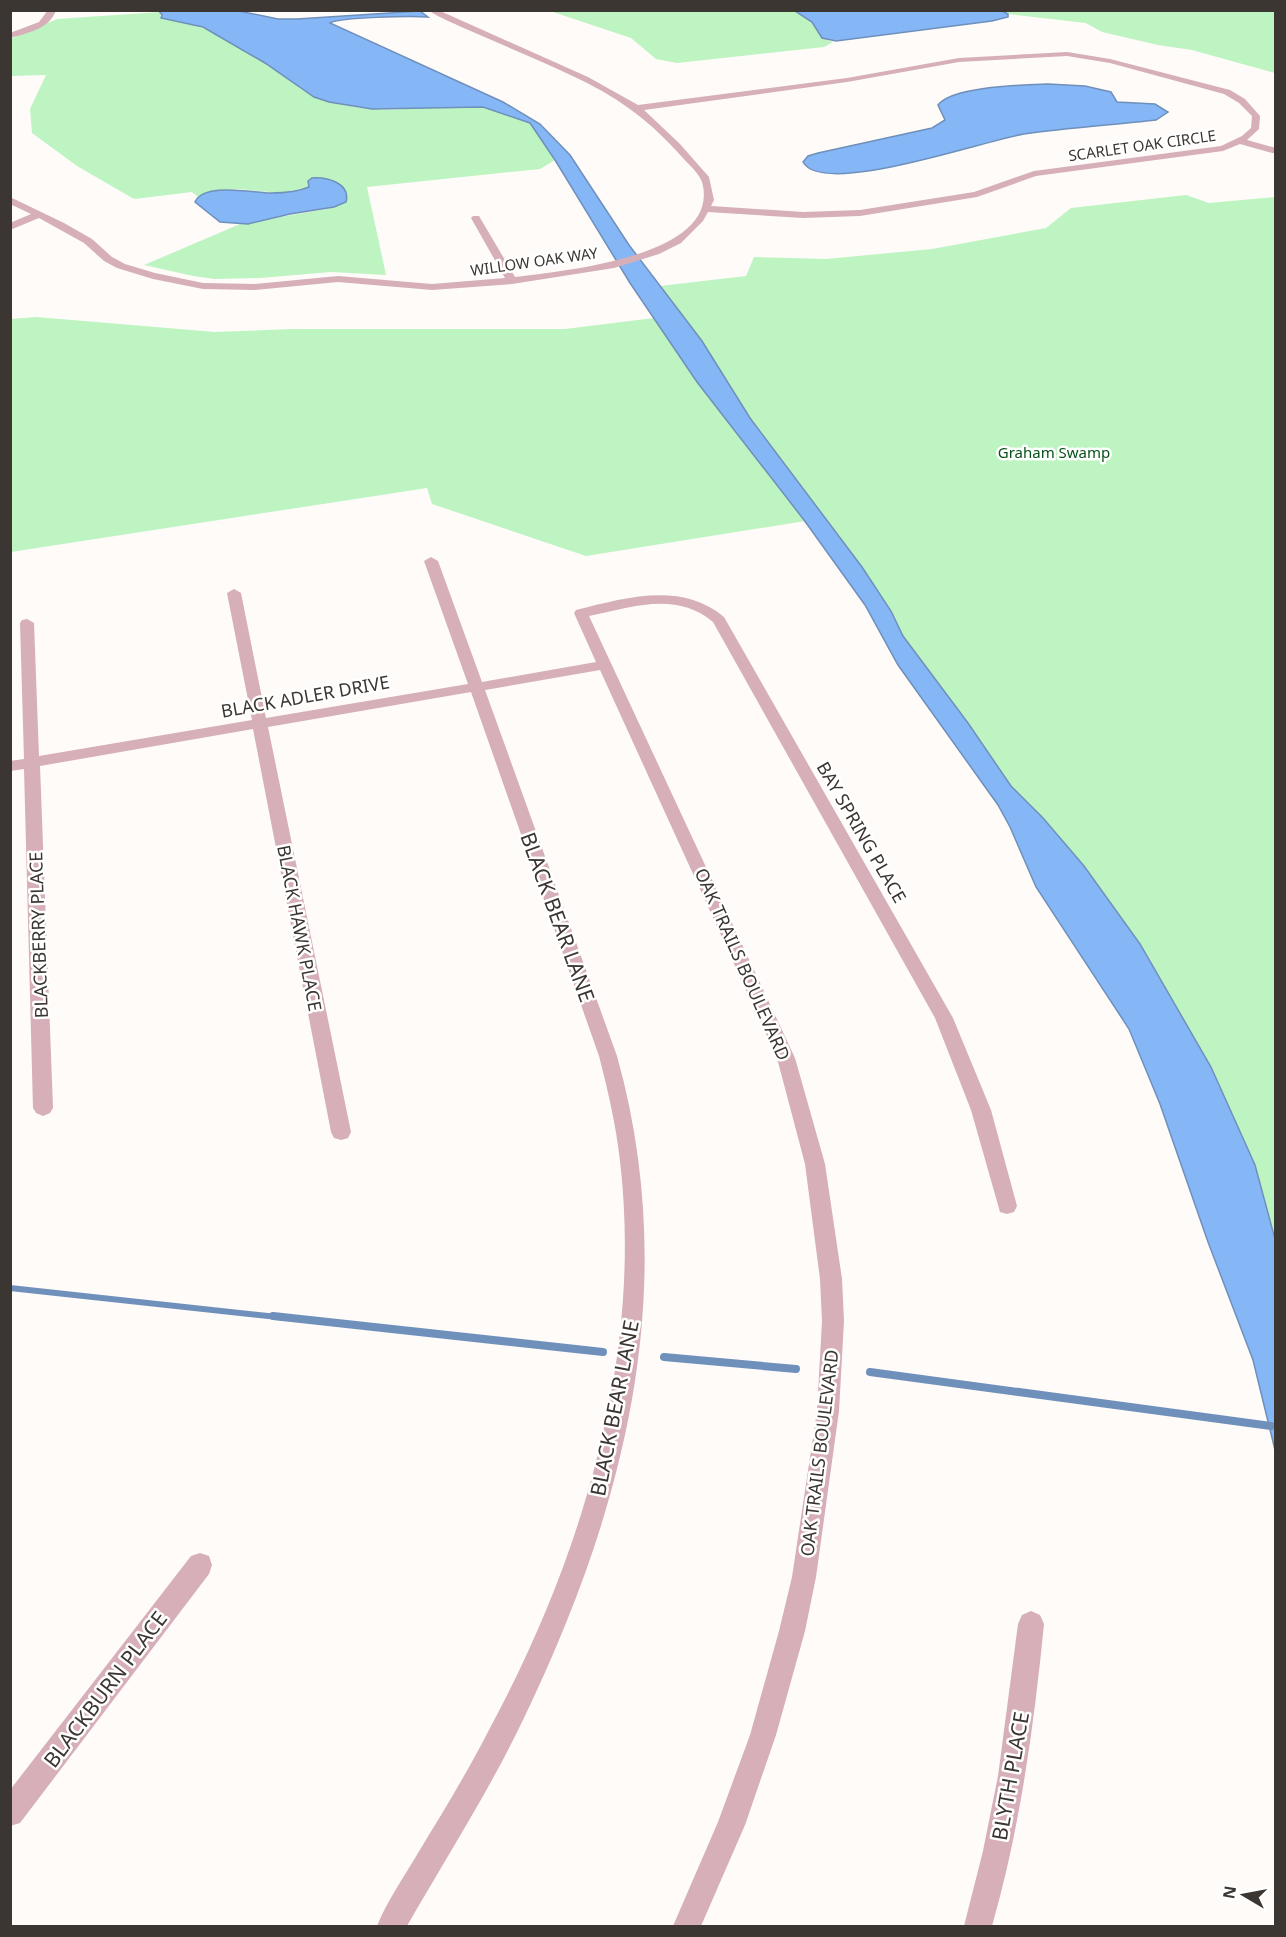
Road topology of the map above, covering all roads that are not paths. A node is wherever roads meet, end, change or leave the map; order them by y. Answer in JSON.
{"nodes":[{"id":1,"x":52,"y":10,"type":"edge"},
{"id":2,"x":431,"y":10,"type":"edge"},
{"id":3,"x":10,"y":36,"type":"edge"},
{"id":4,"x":637,"y":108,"type":"junction"},
{"id":5,"x":1240,"y":141,"type":"junction"},
{"id":6,"x":1275,"y":151,"type":"edge"},
{"id":7,"x":10,"y":200,"type":"edge"},
{"id":8,"x":705,"y":209,"type":"junction"},
{"id":9,"x":39,"y":214,"type":"junction"},
{"id":10,"x":476,"y":218,"type":"dead end"},
{"id":11,"x":10,"y":227,"type":"edge"},
{"id":12,"x":512,"y":281,"type":"junction"},
{"id":13,"x":431,"y":561,"type":"dead end"},
{"id":14,"x":234,"y":593,"type":"dead end"},
{"id":15,"x":581,"y":613,"type":"joint"},
{"id":16,"x":27,"y":623,"type":"dead end"},
{"id":17,"x":606,"y":665,"type":"junction"},
{"id":18,"x":475,"y":687,"type":"junction"},
{"id":19,"x":259,"y":724,"type":"junction"},
{"id":20,"x":32,"y":762,"type":"junction"},
{"id":21,"x":10,"y":765,"type":"edge"},
{"id":22,"x":43,"y":1108,"type":"dead end"},
{"id":23,"x":341,"y":1132,"type":"dead end"},
{"id":24,"x":1007,"y":1206,"type":"dead end"},
{"id":25,"x":200,"y":1565,"type":"dead end"},
{"id":26,"x":1031,"y":1624,"type":"dead end"},
{"id":27,"x":10,"y":1813,"type":"edge"},
{"id":28,"x":391,"y":1926,"type":"edge"},
{"id":29,"x":687,"y":1926,"type":"edge"},
{"id":30,"x":978,"y":1926,"type":"edge"}],
"edges":[{"from":1,"to":3,"type":"street"},
{"from":2,"to":4,"type":"street"},
{"from":4,"to":5,"type":"street","name":"SCARLET OAK CIRCLE"},
{"from":4,"to":8,"type":"street"},
{"from":5,"to":6,"type":"street"},
{"from":5,"to":8,"type":"street","name":"SCARLET OAK CIRCLE"},
{"from":7,"to":9,"type":"street","name":"WILLOW OAK WAY"},
{"from":8,"to":12,"type":"street","name":"WILLOW OAK WAY"},
{"from":9,"to":11,"type":"street"},
{"from":9,"to":12,"type":"street","name":"WILLOW OAK WAY"},
{"from":10,"to":12,"type":"street"},
{"from":13,"to":18,"type":"street","name":"BLACK BEAR LANE"},
{"from":14,"to":19,"type":"street","name":"BLACK HAWK PLACE"},
{"from":15,"to":17,"type":"street","name":"OAK TRAILS BOULEVARD"},
{"from":15,"to":24,"type":"street","name":"BAY SPRING PLACE"},
{"from":16,"to":20,"type":"street","name":"BLACKBERRY PLACE"},
{"from":17,"to":18,"type":"street","name":"BLACK ADLER DRIVE"},
{"from":17,"to":29,"type":"street","name":"OAK TRAILS BOULEVARD"},
{"from":18,"to":19,"type":"street","name":"BLACK ADLER DRIVE"},
{"from":18,"to":28,"type":"street","name":"BLACK BEAR LANE"},
{"from":19,"to":20,"type":"street","name":"BLACK ADLER DRIVE"},
{"from":19,"to":23,"type":"street","name":"BLACK HAWK PLACE"},
{"from":20,"to":21,"type":"street","name":"BLACK ADLER DRIVE"},
{"from":20,"to":22,"type":"street","name":"BLACKBERRY PLACE"},
{"from":25,"to":27,"type":"street","name":"BLACKBURN PLACE"},
{"from":26,"to":30,"type":"street","name":"BLYTH PLACE"}]}
